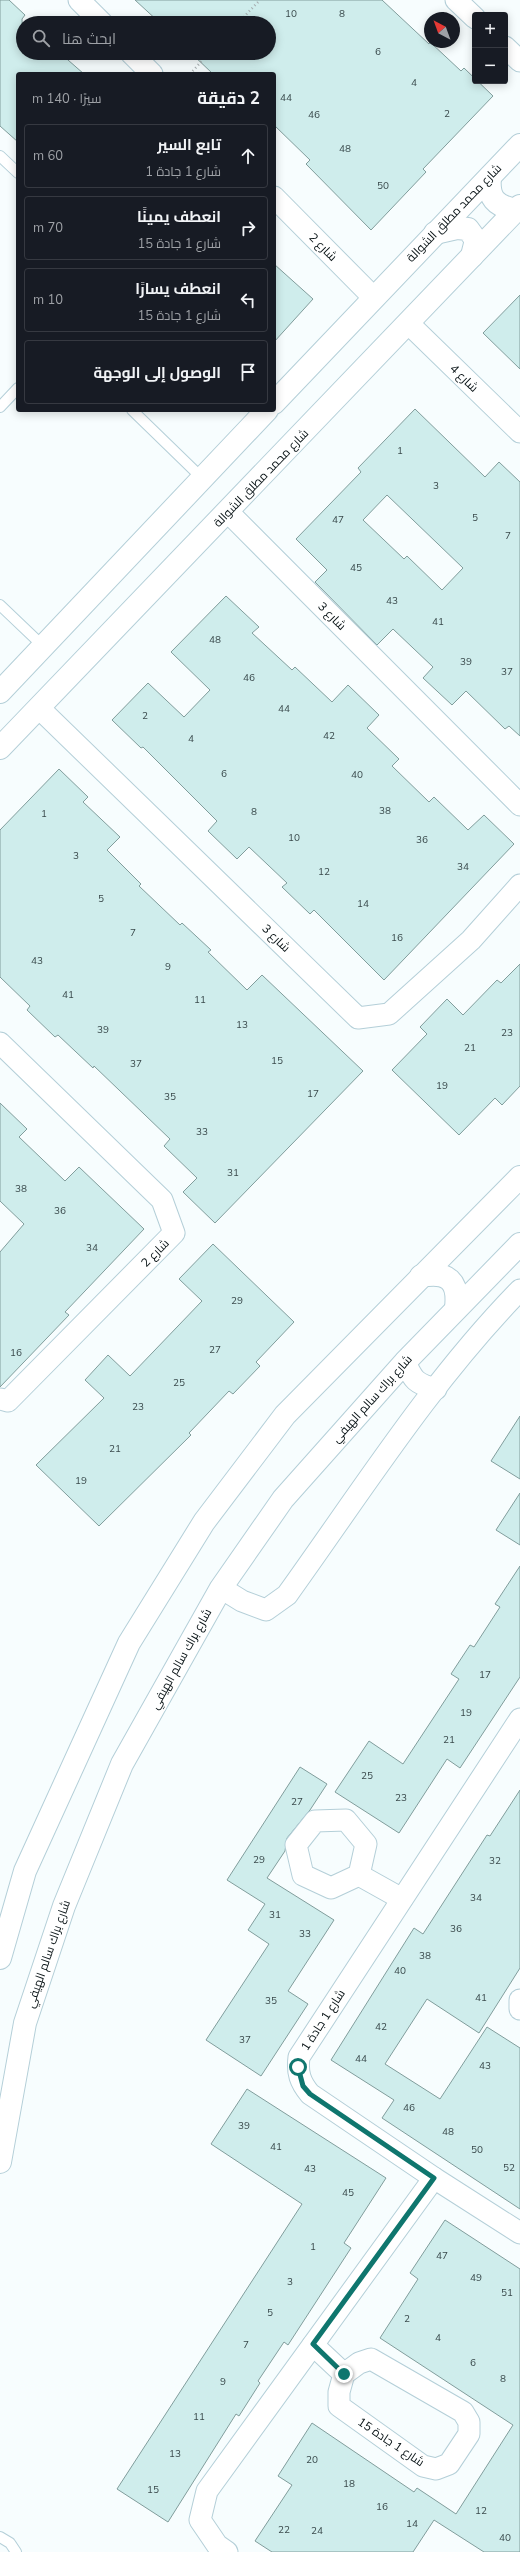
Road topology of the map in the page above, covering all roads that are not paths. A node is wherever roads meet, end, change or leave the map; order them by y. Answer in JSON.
{"nodes":[{"id":1,"x":79,"y":0,"type":"edge"},
{"id":2,"x":456,"y":0,"type":"edge"},
{"id":3,"x":472,"y":15,"type":"edge"},
{"id":4,"x":95,"y":16,"type":"edge"},
{"id":5,"x":506,"y":48,"type":"edge"},
{"id":6,"x":138,"y":60,"type":"edge"},
{"id":7,"x":520,"y":61,"type":"edge"},
{"id":8,"x":150,"y":72,"type":"edge"},
{"id":9,"x":520,"y":145,"type":"edge"},
{"id":10,"x":0,"y":156,"type":"edge"},
{"id":11,"x":16,"y":172,"type":"edge"},
{"id":12,"x":490,"y":177,"type":"junction"},
{"id":13,"x":276,"y":199,"type":"edge"},
{"id":14,"x":518,"y":208,"type":"edge"},
{"id":15,"x":435,"y":233,"type":"junction"},
{"id":16,"x":472,"y":256,"type":"junction"},
{"id":17,"x":373,"y":297,"type":"junction"},
{"id":18,"x":408,"y":324,"type":"junction"},
{"id":19,"x":16,"y":390,"type":"edge"},
{"id":20,"x":276,"y":401,"type":"edge"},
{"id":21,"x":0,"y":407,"type":"edge"},
{"id":22,"x":134,"y":412,"type":"edge"},
{"id":23,"x":265,"y":412,"type":"edge"},
{"id":24,"x":520,"y":432,"type":"edge"},
{"id":25,"x":203,"y":479,"type":"junction"},
{"id":26,"x":228,"y":512,"type":"junction"},
{"id":27,"x":0,"y":605,"type":"edge"},
{"id":28,"x":44,"y":647,"type":"junction"},
{"id":29,"x":0,"y":692,"type":"edge"},
{"id":30,"x":39,"y":708,"type":"junction"},
{"id":31,"x":0,"y":748,"type":"edge"},
{"id":32,"x":520,"y":805,"type":"edge"},
{"id":33,"x":520,"y":885,"type":"edge"},
{"id":34,"x":0,"y":1043,"type":"edge"},
{"id":35,"x":520,"y":1177,"type":"edge"},
{"id":36,"x":520,"y":1244,"type":"edge"},
{"id":37,"x":421,"y":1276,"type":"junction"},
{"id":38,"x":520,"y":1290,"type":"edge"},
{"id":39,"x":456,"y":1308,"type":"junction"},
{"id":40,"x":405,"y":1362,"type":"junction"},
{"id":41,"x":436,"y":1389,"type":"junction"},
{"id":42,"x":0,"y":1399,"type":"edge"},
{"id":43,"x":221,"y":1588,"type":"junction"},
{"id":44,"x":520,"y":1719,"type":"edge"},
{"id":45,"x":359,"y":1875,"type":"dead end"},
{"id":46,"x":402,"y":1899,"type":"junction"},
{"id":47,"x":0,"y":1958,"type":"edge"},
{"id":48,"x":520,"y":2000,"type":"edge"},
{"id":49,"x":520,"y":2009,"type":"edge"},
{"id":50,"x":0,"y":2162,"type":"edge"},
{"id":51,"x":434,"y":2178,"type":"junction"},
{"id":52,"x":520,"y":2233,"type":"edge"},
{"id":53,"x":313,"y":2344,"type":"junction"},
{"id":54,"x":344,"y":2374,"type":"junction"},
{"id":55,"x":0,"y":2536,"type":"edge"},
{"id":56,"x":16,"y":2552,"type":"edge"},
{"id":57,"x":227,"y":2552,"type":"edge"}],
"edges":[{"from":1,"to":4,"type":"street"},
{"from":2,"to":3,"type":"street"},
{"from":5,"to":7,"type":"street"},
{"from":6,"to":8,"type":"street"},
{"from":9,"to":12,"type":"main road","name":"شارع محمد مطلق الشوالة"},
{"from":10,"to":11,"type":"lane"},
{"from":12,"to":14,"type":"main road"},
{"from":12,"to":15,"type":"main road","name":"شارع محمد مطلق الشوالة"},
{"from":13,"to":17,"type":"street","name":"شارع 2"},
{"from":14,"to":16,"type":"main road","name":"شارع محمد مطلق الشوالة"},
{"from":15,"to":16,"type":"main road"},
{"from":15,"to":17,"type":"main road","name":"شارع محمد مطلق الشوالة"},
{"from":16,"to":18,"type":"main road","name":"شارع محمد مطلق الشوالة"},
{"from":17,"to":20,"type":"main road","name":"شارع محمد مطلق الشوالة"},
{"from":18,"to":24,"type":"street","name":"شارع 4"},
{"from":18,"to":26,"type":"main road","name":"شارع محمد مطلق الشوالة"},
{"from":19,"to":21,"type":"lane"},
{"from":22,"to":25,"type":"lane"},
{"from":23,"to":25,"type":"main road"},
{"from":25,"to":28,"type":"main road"},
{"from":26,"to":30,"type":"main road","name":"شارع محمد مطلق الشوالة"},
{"from":26,"to":32,"type":"street","name":"شارع 3"},
{"from":27,"to":28,"type":"lane"},
{"from":28,"to":29,"type":"main road"},
{"from":30,"to":31,"type":"main road","name":"شارع محمد مطلق الشوالة"},
{"from":30,"to":33,"type":"street","name":"شارع 3"},
{"from":34,"to":42,"type":"street","name":"شارع 2"},
{"from":35,"to":37,"type":"main road"},
{"from":36,"to":39,"type":"main road","name":"شارع براك سالم الهيفي"},
{"from":37,"to":39,"type":"main road"},
{"from":37,"to":47,"type":"main road"},
{"from":38,"to":41,"type":"street"},
{"from":39,"to":40,"type":"main road","name":"شارع براك سالم الهيفي"},
{"from":40,"to":41,"type":"street"},
{"from":40,"to":43,"type":"main road","name":"شارع براك سالم الهيفي"},
{"from":41,"to":43,"type":"street"},
{"from":43,"to":50,"type":"main road","name":"شارع براك سالم الهيفي"},
{"from":44,"to":46,"type":"street","name":"شارع 1 جادة 1"},
{"from":45,"to":46,"type":"street"},
{"from":46,"to":51,"type":"street","name":"شارع 1 جادة 1"},
{"from":48,"to":49,"type":"street"},
{"from":51,"to":52,"type":"street","name":"شارع 1 جادة 1"},
{"from":51,"to":53,"type":"street"},
{"from":53,"to":54,"type":"street"},
{"from":53,"to":57,"type":"street"},
{"from":54,"to":54,"type":"street","name":"شارع 1 جادة 15"},
{"from":55,"to":56,"type":"lane"}]}
